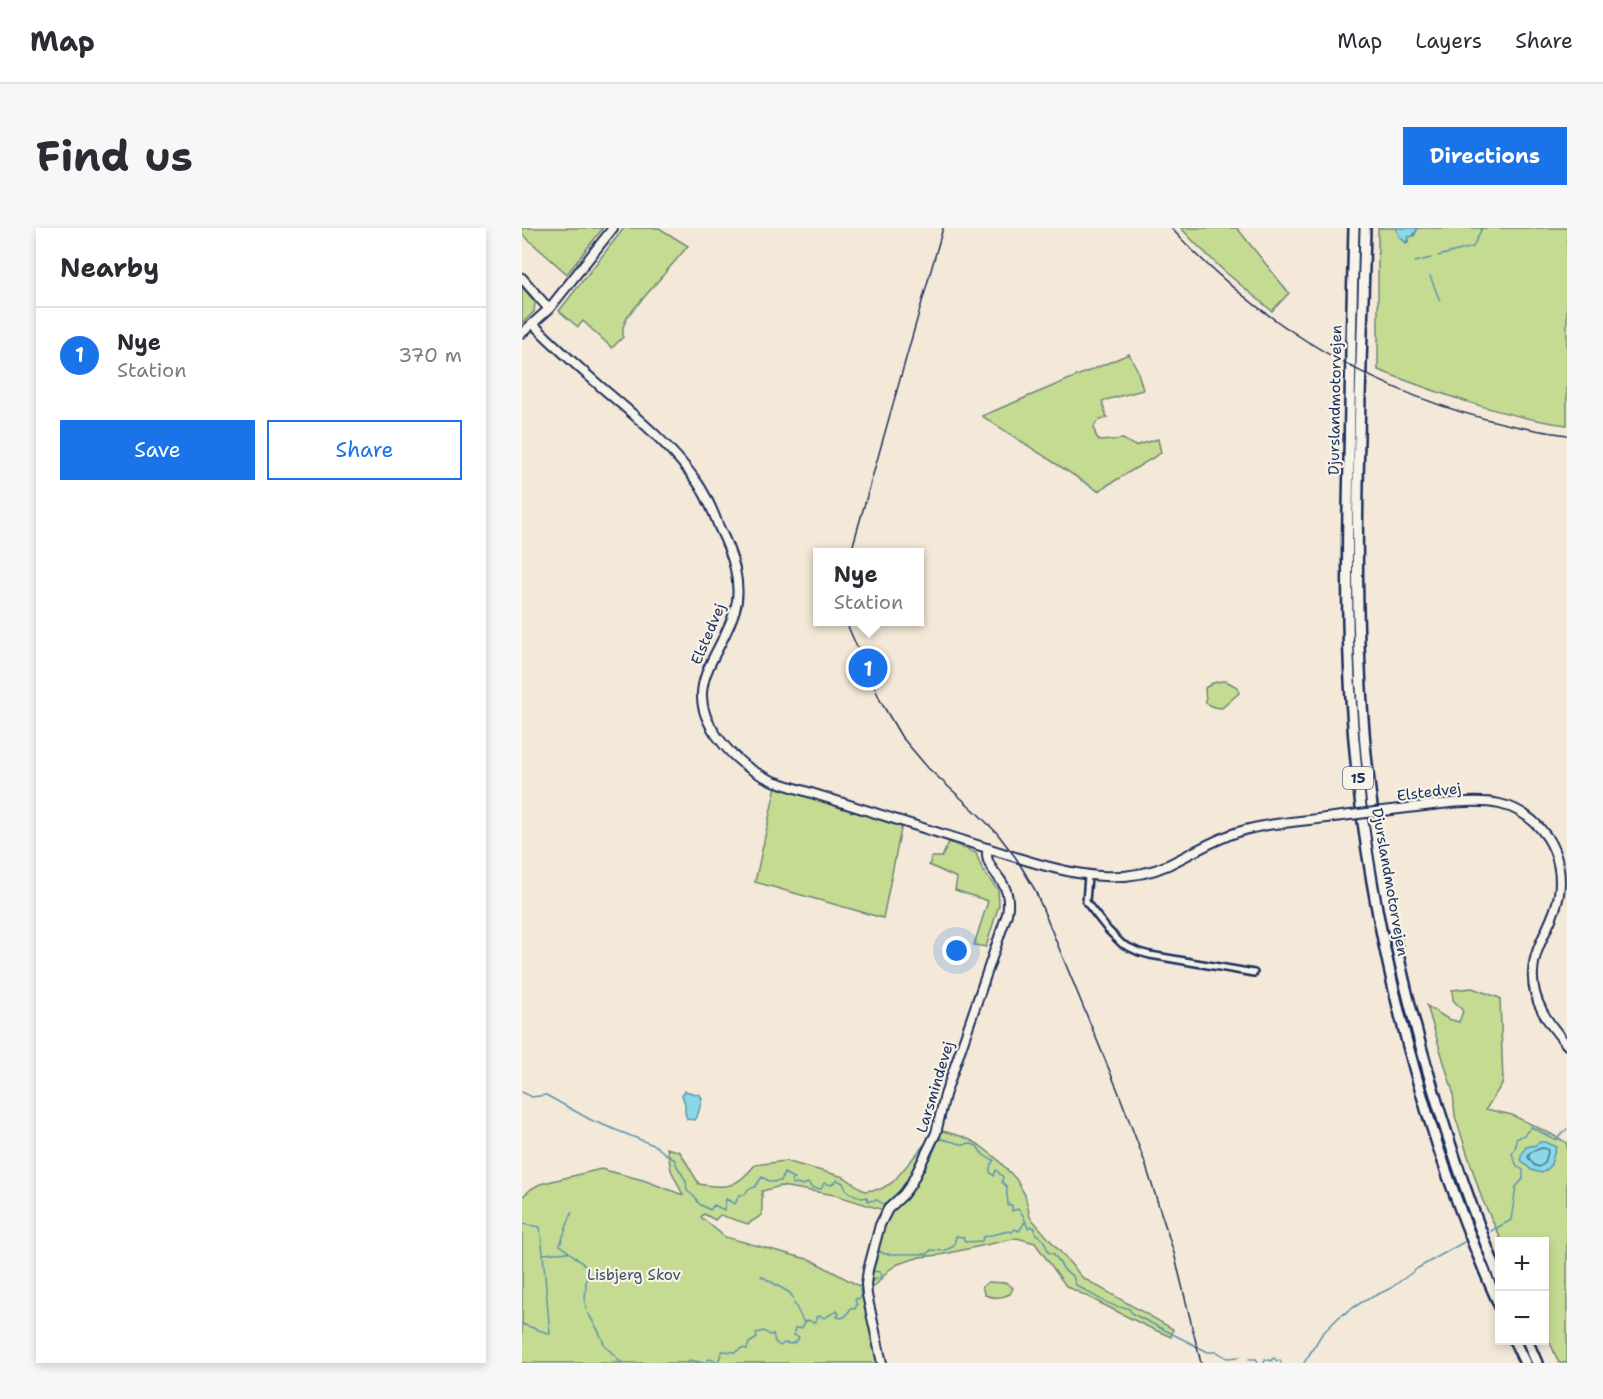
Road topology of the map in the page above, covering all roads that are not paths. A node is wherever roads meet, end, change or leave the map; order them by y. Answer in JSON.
{"nodes":[{"id":1,"x":613,"y":228,"type":"edge"},
{"id":2,"x":1354,"y":228,"type":"edge"},
{"id":3,"x":1365,"y":228,"type":"edge"},
{"id":4,"x":522,"y":278,"type":"edge"},
{"id":5,"x":549,"y":309,"type":"junction"},
{"id":6,"x":533,"y":324,"type":"junction"},
{"id":7,"x":522,"y":333,"type":"edge"},
{"id":8,"x":988,"y":849,"type":"junction"},
{"id":9,"x":1088,"y":876,"type":"junction"},
{"id":10,"x":1254,"y":973,"type":"dead end"},
{"id":11,"x":1567,"y":1045,"type":"edge"},
{"id":12,"x":1495,"y":1267,"type":"edge"},
{"id":13,"x":1495,"y":1295,"type":"edge"},
{"id":14,"x":1516,"y":1345,"type":"edge"},
{"id":15,"x":1529,"y":1345,"type":"edge"},
{"id":16,"x":882,"y":1363,"type":"edge"},
{"id":17,"x":1525,"y":1363,"type":"edge"},
{"id":18,"x":1537,"y":1363,"type":"edge"}],
"edges":[{"from":1,"to":5,"type":"street"},
{"from":2,"to":13,"type":"highway","name":"Djurslandmotorvejen","number":"15"},
{"from":3,"to":12,"type":"highway","name":"Djurslandmotorvejen","number":"15"},
{"from":4,"to":5,"type":"street"},
{"from":5,"to":6,"type":"street"},
{"from":6,"to":7,"type":"street"},
{"from":6,"to":8,"type":"street","name":"Elstedvej"},
{"from":8,"to":9,"type":"street","name":"Elstedvej"},
{"from":8,"to":16,"type":"street","name":"Larsmindevej"},
{"from":9,"to":10,"type":"street"},
{"from":9,"to":11,"type":"street","name":"Elstedvej","bridge":true},
{"from":14,"to":17,"type":"highway"},
{"from":15,"to":18,"type":"highway"}]}
